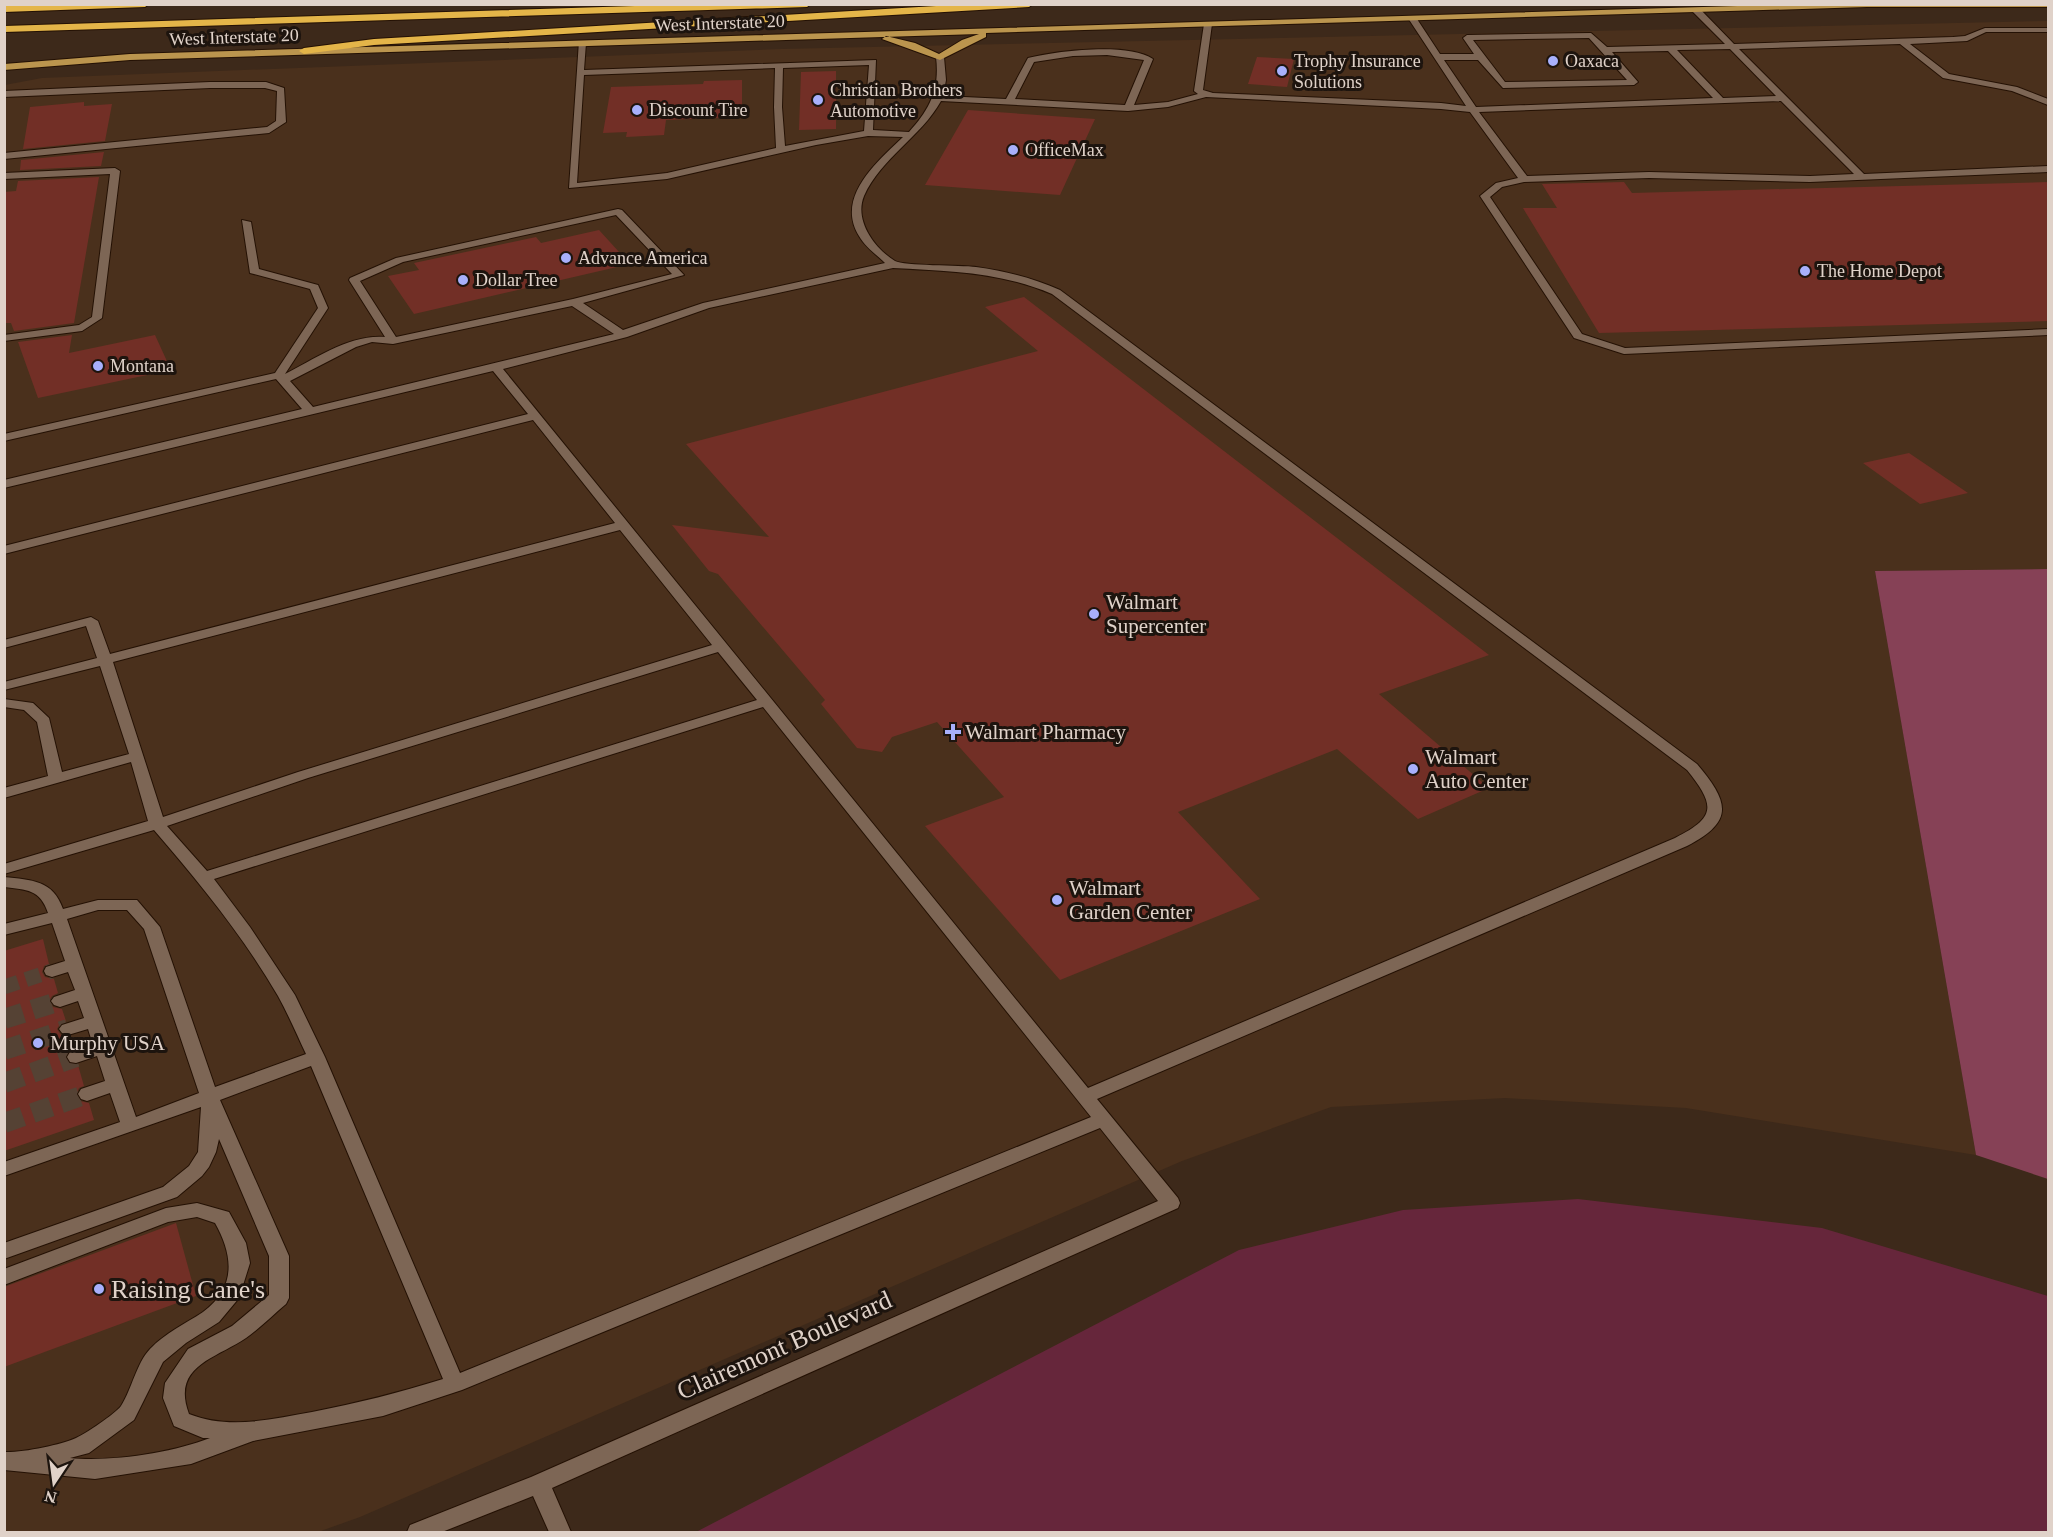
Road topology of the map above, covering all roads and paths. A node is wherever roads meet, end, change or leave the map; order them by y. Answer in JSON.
{"nodes":[{"id":1,"x":145,"y":4,"type":"edge"},
{"id":2,"x":807,"y":4,"type":"edge"},
{"id":3,"x":1029,"y":4,"type":"edge"},
{"id":4,"x":2049,"y":5,"type":"edge"},
{"id":5,"x":4,"y":9,"type":"edge"},
{"id":6,"x":1696,"y":10,"type":"junction"},
{"id":7,"x":1412,"y":18,"type":"junction"},
{"id":8,"x":1208,"y":24,"type":"junction"},
{"id":9,"x":4,"y":29,"type":"edge"},
{"id":10,"x":1004,"y":30,"type":"junction"},
{"id":11,"x":2049,"y":30,"type":"edge"},
{"id":12,"x":856,"y":35,"type":"junction"},
{"id":13,"x":1903,"y":42,"type":"junction"},
{"id":14,"x":582,"y":43,"type":"junction"},
{"id":15,"x":1733,"y":48,"type":"junction"},
{"id":16,"x":1671,"y":49,"type":"junction"},
{"id":17,"x":1605,"y":50,"type":"junction"},
{"id":18,"x":304,"y":51,"type":"junction"},
{"id":19,"x":940,"y":57,"type":"junction"},
{"id":20,"x":1438,"y":57,"type":"junction"},
{"id":21,"x":1480,"y":57,"type":"junction"},
{"id":22,"x":779,"y":65,"type":"junction"},
{"id":23,"x":4,"y":67,"type":"edge"},
{"id":24,"x":580,"y":73,"type":"junction"},
{"id":25,"x":4,"y":93,"type":"edge"},
{"id":26,"x":1206,"y":94,"type":"junction"},
{"id":27,"x":938,"y":98,"type":"junction"},
{"id":28,"x":1783,"y":98,"type":"junction"},
{"id":29,"x":1720,"y":101,"type":"junction"},
{"id":30,"x":1009,"y":102,"type":"junction"},
{"id":31,"x":2049,"y":102,"type":"edge"},
{"id":32,"x":1128,"y":108,"type":"junction"},
{"id":33,"x":1473,"y":110,"type":"junction"},
{"id":34,"x":868,"y":133,"type":"junction"},
{"id":35,"x":912,"y":135,"type":"junction"},
{"id":36,"x":781,"y":150,"type":"junction"},
{"id":37,"x":4,"y":156,"type":"edge"},
{"id":38,"x":2049,"y":169,"type":"edge"},
{"id":39,"x":4,"y":176,"type":"edge"},
{"id":40,"x":1862,"y":177,"type":"junction"},
{"id":41,"x":1524,"y":179,"type":"junction"},
{"id":42,"x":246,"y":222,"type":"dead end"},
{"id":43,"x":893,"y":265,"type":"junction"},
{"id":44,"x":574,"y":302,"type":"junction"},
{"id":45,"x":2049,"y":332,"type":"edge"},
{"id":46,"x":623,"y":336,"type":"junction"},
{"id":47,"x":4,"y":338,"type":"edge"},
{"id":48,"x":393,"y":341,"type":"junction"},
{"id":49,"x":495,"y":366,"type":"junction"},
{"id":50,"x":281,"y":378,"type":"junction"},
{"id":51,"x":310,"y":411,"type":"junction"},
{"id":52,"x":535,"y":416,"type":"junction"},
{"id":53,"x":4,"y":438,"type":"edge"},
{"id":54,"x":4,"y":484,"type":"edge"},
{"id":55,"x":624,"y":525,"type":"junction"},
{"id":56,"x":4,"y":550,"type":"edge"},
{"id":57,"x":4,"y":644,"type":"edge"},
{"id":58,"x":722,"y":646,"type":"junction"},
{"id":59,"x":105,"y":660,"type":"junction"},
{"id":60,"x":4,"y":686,"type":"edge"},
{"id":61,"x":767,"y":701,"type":"junction"},
{"id":62,"x":4,"y":703,"type":"edge"},
{"id":63,"x":137,"y":756,"type":"junction"},
{"id":64,"x":56,"y":779,"type":"junction"},
{"id":65,"x":4,"y":793,"type":"edge"},
{"id":66,"x":157,"y":824,"type":"junction"},
{"id":67,"x":4,"y":869,"type":"edge"},
{"id":68,"x":204,"y":877,"type":"junction"},
{"id":69,"x":4,"y":882,"type":"edge"},
{"id":70,"x":57,"y":916,"type":"junction"},
{"id":71,"x":4,"y":930,"type":"edge"},
{"id":72,"x":74,"y":964,"type":"junction"},
{"id":73,"x":52,"y":971,"type":"tunnel mouth"},
{"id":74,"x":84,"y":993,"type":"junction"},
{"id":75,"x":60,"y":1001,"type":"tunnel mouth"},
{"id":76,"x":93,"y":1021,"type":"junction"},
{"id":77,"x":68,"y":1029,"type":"tunnel mouth"},
{"id":78,"x":103,"y":1048,"type":"junction"},
{"id":79,"x":316,"y":1057,"type":"junction"},
{"id":80,"x":76,"y":1058,"type":"tunnel mouth"},
{"id":81,"x":116,"y":1084,"type":"junction"},
{"id":82,"x":87,"y":1094,"type":"tunnel mouth"},
{"id":83,"x":1086,"y":1096,"type":"junction"},
{"id":84,"x":210,"y":1098,"type":"junction"},
{"id":85,"x":1105,"y":1119,"type":"junction"},
{"id":86,"x":130,"y":1126,"type":"junction"},
{"id":87,"x":4,"y":1168,"type":"edge"},
{"id":88,"x":4,"y":1251,"type":"edge"},
{"id":89,"x":4,"y":1277,"type":"edge"},
{"id":90,"x":455,"y":1384,"type":"junction"},
{"id":91,"x":252,"y":1432,"type":"junction"},
{"id":92,"x":9,"y":1462,"type":"edge"},
{"id":93,"x":538,"y":1484,"type":"junction"},
{"id":94,"x":418,"y":1533,"type":"edge"},
{"id":95,"x":560,"y":1533,"type":"edge"}],
"edges":[{"from":1,"to":5,"type":"highway"},
{"from":2,"to":9,"type":"highway"},
{"from":3,"to":18,"type":"highway"},
{"from":4,"to":6,"type":"main road","name":"West Interstate 20"},
{"from":6,"to":7,"type":"main road","name":"West Interstate 20"},
{"from":6,"to":15,"type":"street"},
{"from":7,"to":8,"type":"main road","name":"West Interstate 20"},
{"from":7,"to":20,"type":"street"},
{"from":8,"to":10,"type":"main road","name":"West Interstate 20"},
{"from":8,"to":26,"type":"street"},
{"from":10,"to":12,"type":"main road","name":"West Interstate 20"},
{"from":10,"to":19,"type":"main road"},
{"from":11,"to":13,"type":"street"},
{"from":12,"to":14,"type":"main road","name":"West Interstate 20"},
{"from":12,"to":19,"type":"main road"},
{"from":13,"to":15,"type":"street"},
{"from":13,"to":31,"type":"street"},
{"from":14,"to":18,"type":"main road","name":"West Interstate 20"},
{"from":14,"to":24,"type":"street"},
{"from":15,"to":16,"type":"street"},
{"from":15,"to":28,"type":"street"},
{"from":16,"to":17,"type":"street"},
{"from":16,"to":29,"type":"street"},
{"from":17,"to":21,"type":"street"},
{"from":17,"to":21,"type":"street"},
{"from":18,"to":23,"type":"main road","name":"West Interstate 20"},
{"from":19,"to":27,"type":"street"},
{"from":20,"to":21,"type":"street"},
{"from":20,"to":33,"type":"street"},
{"from":22,"to":24,"type":"street"},
{"from":22,"to":34,"type":"street"},
{"from":22,"to":36,"type":"street"},
{"from":24,"to":36,"type":"street"},
{"from":25,"to":37,"type":"street"},
{"from":26,"to":32,"type":"street"},
{"from":26,"to":33,"type":"street"},
{"from":27,"to":30,"type":"street"},
{"from":27,"to":35,"type":"street"},
{"from":28,"to":29,"type":"street"},
{"from":28,"to":40,"type":"street"},
{"from":29,"to":33,"type":"street"},
{"from":30,"to":32,"type":"street"},
{"from":30,"to":32,"type":"street"},
{"from":33,"to":41,"type":"street"},
{"from":34,"to":35,"type":"street"},
{"from":34,"to":36,"type":"street"},
{"from":35,"to":43,"type":"street"},
{"from":38,"to":40,"type":"street"},
{"from":39,"to":47,"type":"street"},
{"from":40,"to":41,"type":"street"},
{"from":41,"to":45,"type":"street"},
{"from":42,"to":50,"type":"street"},
{"from":43,"to":46,"type":"street"},
{"from":43,"to":83,"type":"street"},
{"from":44,"to":46,"type":"street"},
{"from":44,"to":48,"type":"street"},
{"from":44,"to":48,"type":"street"},
{"from":46,"to":49,"type":"street"},
{"from":48,"to":50,"type":"street"},
{"from":49,"to":51,"type":"street"},
{"from":49,"to":52,"type":"street"},
{"from":50,"to":51,"type":"street"},
{"from":50,"to":53,"type":"street"},
{"from":51,"to":54,"type":"street"},
{"from":52,"to":55,"type":"street"},
{"from":52,"to":56,"type":"street"},
{"from":55,"to":58,"type":"street"},
{"from":55,"to":59,"type":"street"},
{"from":57,"to":59,"type":"street"},
{"from":58,"to":61,"type":"street"},
{"from":58,"to":66,"type":"street"},
{"from":59,"to":60,"type":"street"},
{"from":59,"to":63,"type":"street"},
{"from":61,"to":68,"type":"street"},
{"from":61,"to":83,"type":"street"},
{"from":62,"to":64,"type":"street"},
{"from":63,"to":64,"type":"street"},
{"from":63,"to":66,"type":"street"},
{"from":64,"to":65,"type":"street"},
{"from":66,"to":67,"type":"street"},
{"from":66,"to":68,"type":"street"},
{"from":68,"to":79,"type":"street"},
{"from":69,"to":70,"type":"street"},
{"from":70,"to":71,"type":"street"},
{"from":70,"to":72,"type":"street"},
{"from":70,"to":84,"type":"street"},
{"from":72,"to":73,"type":"street"},
{"from":72,"to":74,"type":"street"},
{"from":74,"to":75,"type":"street"},
{"from":74,"to":76,"type":"street"},
{"from":76,"to":77,"type":"street"},
{"from":76,"to":78,"type":"street"},
{"from":78,"to":80,"type":"street"},
{"from":78,"to":81,"type":"street"},
{"from":79,"to":84,"type":"street"},
{"from":79,"to":90,"type":"street"},
{"from":81,"to":82,"type":"street"},
{"from":81,"to":86,"type":"street"},
{"from":83,"to":85,"type":"street"},
{"from":84,"to":86,"type":"street"},
{"from":84,"to":88,"type":"street"},
{"from":84,"to":91,"type":"street"},
{"from":85,"to":90,"type":"street"},
{"from":85,"to":93,"type":"street","name":"Clairemont Boulevard"},
{"from":86,"to":87,"type":"street"},
{"from":89,"to":92,"type":"street"},
{"from":90,"to":91,"type":"street"},
{"from":91,"to":92,"type":"street"},
{"from":93,"to":94,"type":"street","name":"Clairemont Boulevard"},
{"from":93,"to":95,"type":"street"}]}
